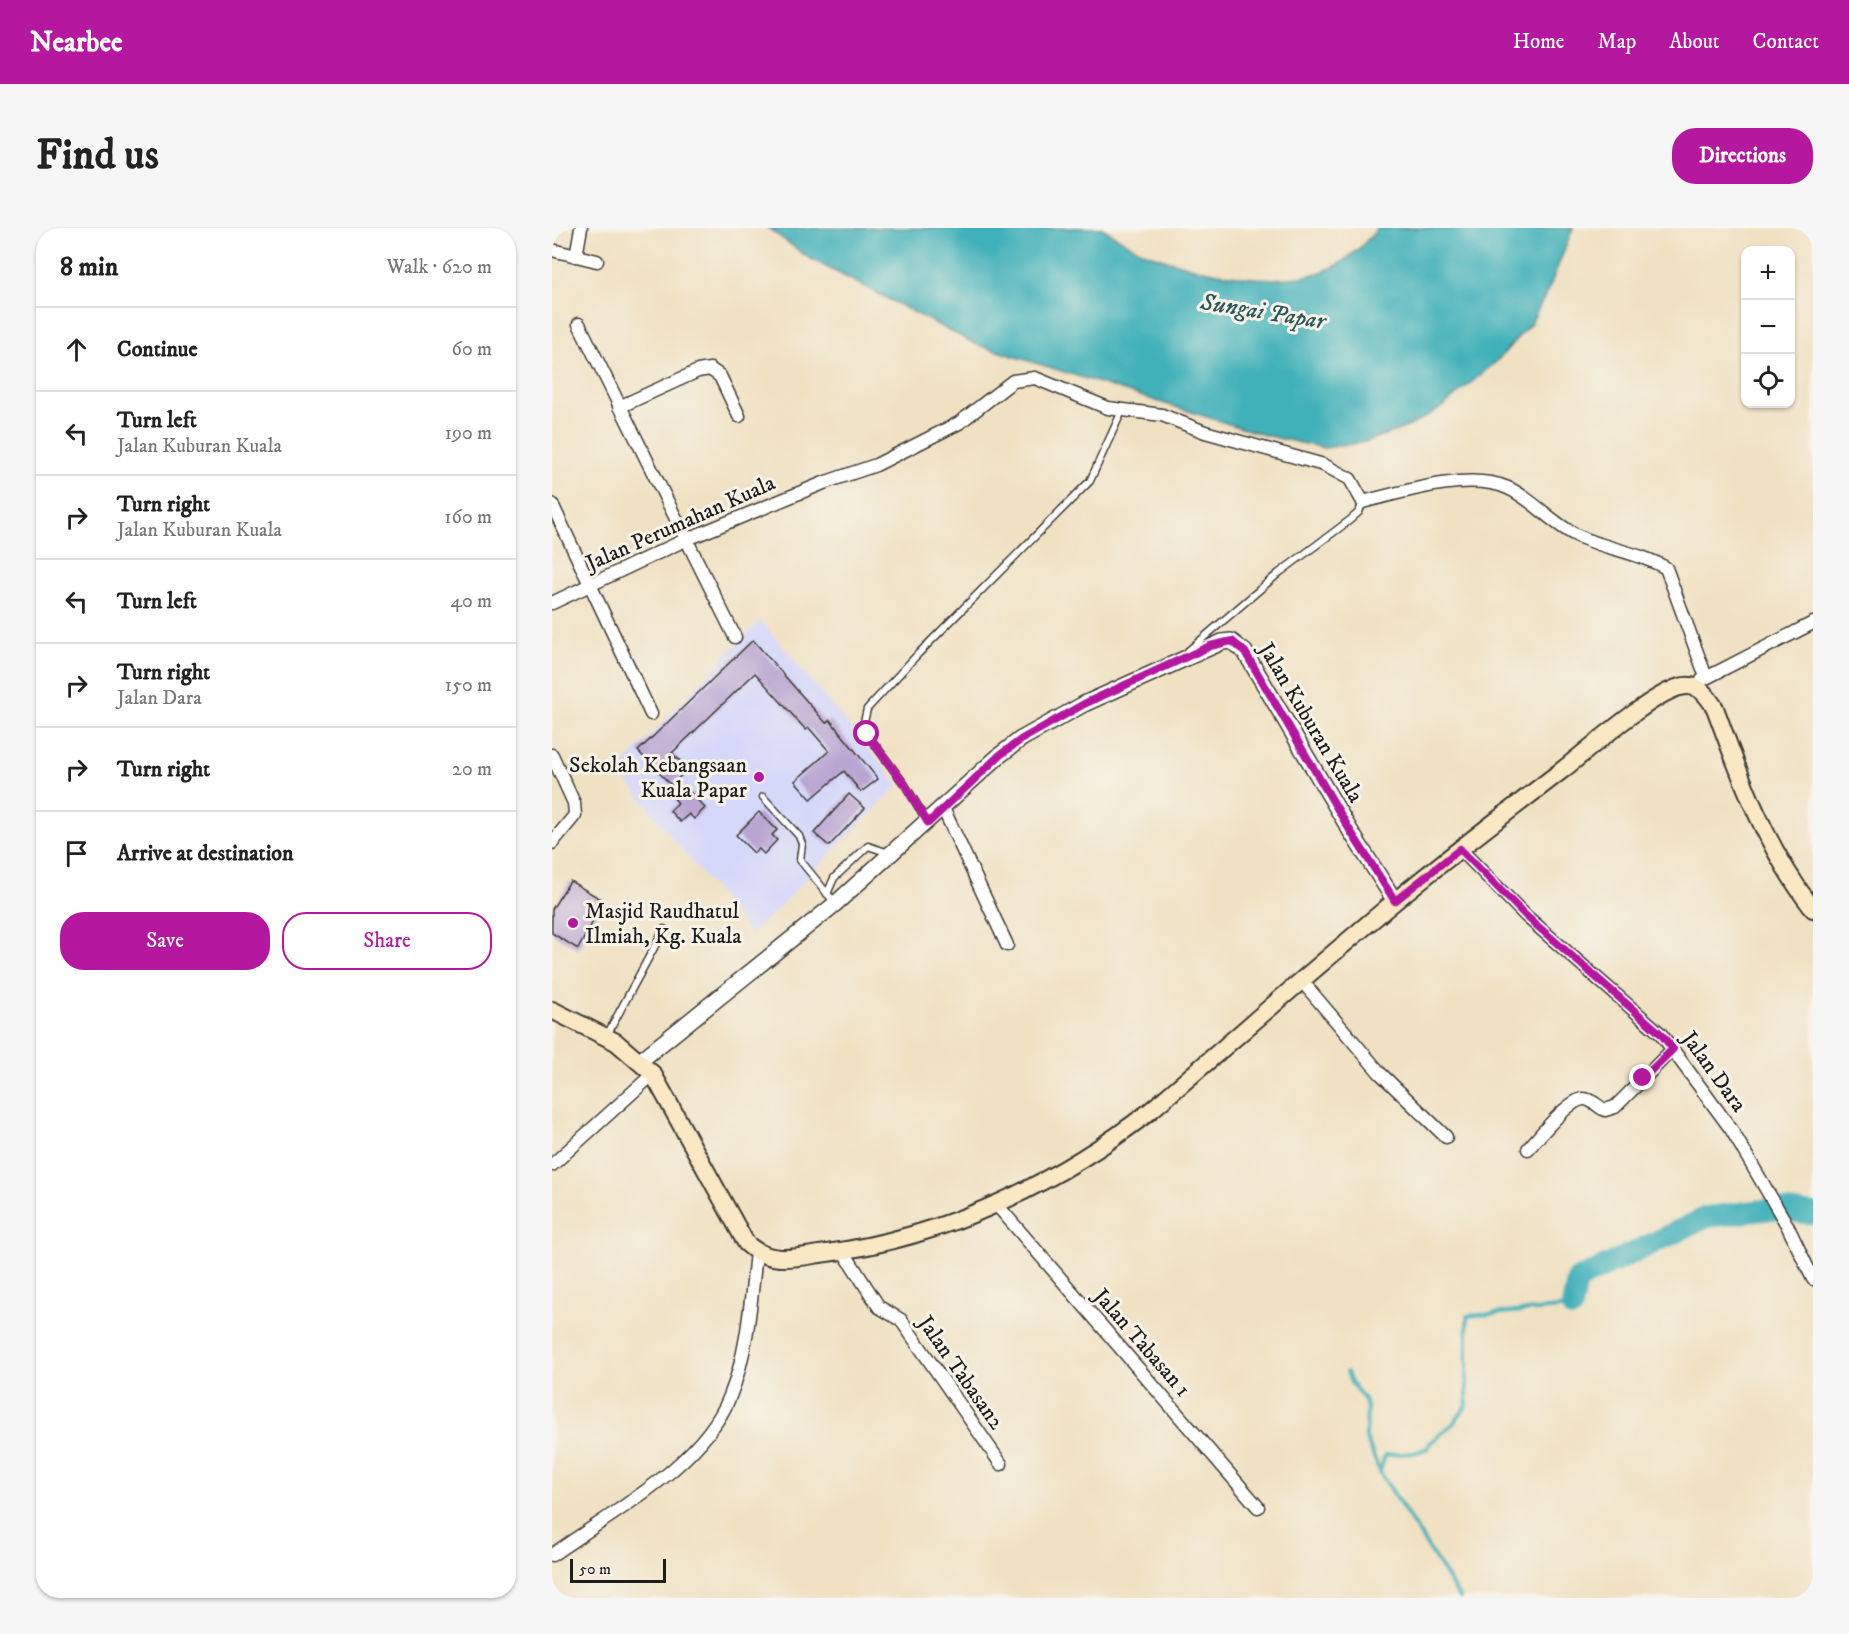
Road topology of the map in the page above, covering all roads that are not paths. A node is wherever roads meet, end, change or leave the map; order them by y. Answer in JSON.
{"nodes":[{"id":1,"x":581,"y":228,"type":"edge"},
{"id":2,"x":552,"y":250,"type":"edge"},
{"id":3,"x":576,"y":256,"type":"junction"},
{"id":4,"x":597,"y":261,"type":"dead end"},
{"id":5,"x":579,"y":324,"type":"dead end"},
{"id":6,"x":619,"y":407,"type":"junction"},
{"id":7,"x":1122,"y":411,"type":"junction"},
{"id":8,"x":739,"y":417,"type":"dead end"},
{"id":9,"x":1363,"y":502,"type":"junction"},
{"id":10,"x":552,"y":504,"type":"edge"},
{"id":11,"x":557,"y":530,"type":"edge"},
{"id":12,"x":685,"y":540,"type":"junction"},
{"id":13,"x":589,"y":586,"type":"junction"},
{"id":14,"x":552,"y":603,"type":"edge"},
{"id":15,"x":1813,"y":623,"type":"edge"},
{"id":16,"x":735,"y":637,"type":"dead end"},
{"id":17,"x":1172,"y":665,"type":"junction"},
{"id":18,"x":1700,"y":681,"type":"junction"},
{"id":19,"x":651,"y":714,"type":"dead end"},
{"id":20,"x":552,"y":755,"type":"edge"},
{"id":21,"x":763,"y":797,"type":"dead end"},
{"id":22,"x":943,"y":808,"type":"junction"},
{"id":23,"x":928,"y":823,"type":"junction"},
{"id":24,"x":552,"y":843,"type":"edge"},
{"id":25,"x":1460,"y":849,"type":"junction"},
{"id":26,"x":892,"y":855,"type":"junction"},
{"id":27,"x":831,"y":899,"type":"junction"},
{"id":28,"x":1395,"y":901,"type":"junction"},
{"id":29,"x":1813,"y":909,"type":"edge"},
{"id":30,"x":664,"y":929,"type":"dead end"},
{"id":31,"x":1007,"y":945,"type":"dead end"},
{"id":32,"x":1301,"y":980,"type":"junction"},
{"id":33,"x":552,"y":1010,"type":"edge"},
{"id":34,"x":606,"y":1037,"type":"junction"},
{"id":35,"x":1673,"y":1049,"type":"junction"},
{"id":36,"x":640,"y":1061,"type":"junction"},
{"id":37,"x":653,"y":1074,"type":"junction"},
{"id":38,"x":1446,"y":1137,"type":"dead end"},
{"id":39,"x":1528,"y":1149,"type":"dead end"},
{"id":40,"x":552,"y":1165,"type":"edge"},
{"id":41,"x":996,"y":1204,"type":"junction"},
{"id":42,"x":843,"y":1251,"type":"junction"},
{"id":43,"x":756,"y":1252,"type":"junction"},
{"id":44,"x":1813,"y":1279,"type":"edge"},
{"id":45,"x":1001,"y":1464,"type":"dead end"},
{"id":46,"x":1258,"y":1508,"type":"dead end"},
{"id":47,"x":552,"y":1555,"type":"edge"}],
"edges":[{"from":1,"to":3,"type":"street"},
{"from":2,"to":3,"type":"street"},
{"from":3,"to":4,"type":"street"},
{"from":5,"to":6,"type":"street"},
{"from":6,"to":8,"type":"street"},
{"from":6,"to":12,"type":"street"},
{"from":7,"to":9,"type":"street","name":"Jalan Perumahan Kuala"},
{"from":7,"to":12,"type":"street","name":"Jalan Perumahan Kuala"},
{"from":7,"to":23,"type":"lane"},
{"from":9,"to":17,"type":"lane"},
{"from":9,"to":18,"type":"street"},
{"from":10,"to":11,"type":"street"},
{"from":11,"to":13,"type":"street"},
{"from":12,"to":13,"type":"street","name":"Jalan Perumahan Kuala"},
{"from":12,"to":16,"type":"street"},
{"from":13,"to":14,"type":"street","name":"Jalan Perumahan Kuala"},
{"from":13,"to":19,"type":"street"},
{"from":15,"to":18,"type":"street"},
{"from":17,"to":22,"type":"street","name":"Jalan Kuburan Kuala"},
{"from":17,"to":28,"type":"street","name":"Jalan Kuburan Kuala"},
{"from":18,"to":25,"type":"main road"},
{"from":18,"to":29,"type":"main road"},
{"from":20,"to":24,"type":"street"},
{"from":21,"to":27,"type":"lane"},
{"from":22,"to":23,"type":"street","name":"Jalan Kuburan Kuala"},
{"from":22,"to":31,"type":"street"},
{"from":23,"to":26,"type":"street","name":"Jalan Kuburan Kuala"},
{"from":25,"to":28,"type":"main road"},
{"from":25,"to":35,"type":"street","name":"Jalan Dara"},
{"from":26,"to":27,"type":"street","name":"Jalan Kuburan Kuala"},
{"from":26,"to":27,"type":"lane"},
{"from":27,"to":36,"type":"street","name":"Jalan Kuburan Kuala"},
{"from":28,"to":32,"type":"main road"},
{"from":30,"to":34,"type":"lane"},
{"from":32,"to":38,"type":"street"},
{"from":32,"to":41,"type":"main road"},
{"from":33,"to":34,"type":"main road"},
{"from":34,"to":36,"type":"main road"},
{"from":35,"to":39,"type":"street"},
{"from":35,"to":44,"type":"street","name":"Jalan Dara"},
{"from":36,"to":37,"type":"main road"},
{"from":37,"to":40,"type":"street"},
{"from":37,"to":43,"type":"main road"},
{"from":41,"to":42,"type":"main road"},
{"from":41,"to":46,"type":"street","name":"Jalan Tabasan 1"},
{"from":42,"to":43,"type":"main road"},
{"from":42,"to":45,"type":"street","name":"Jalan Tabasan2"},
{"from":43,"to":47,"type":"street"}]}
